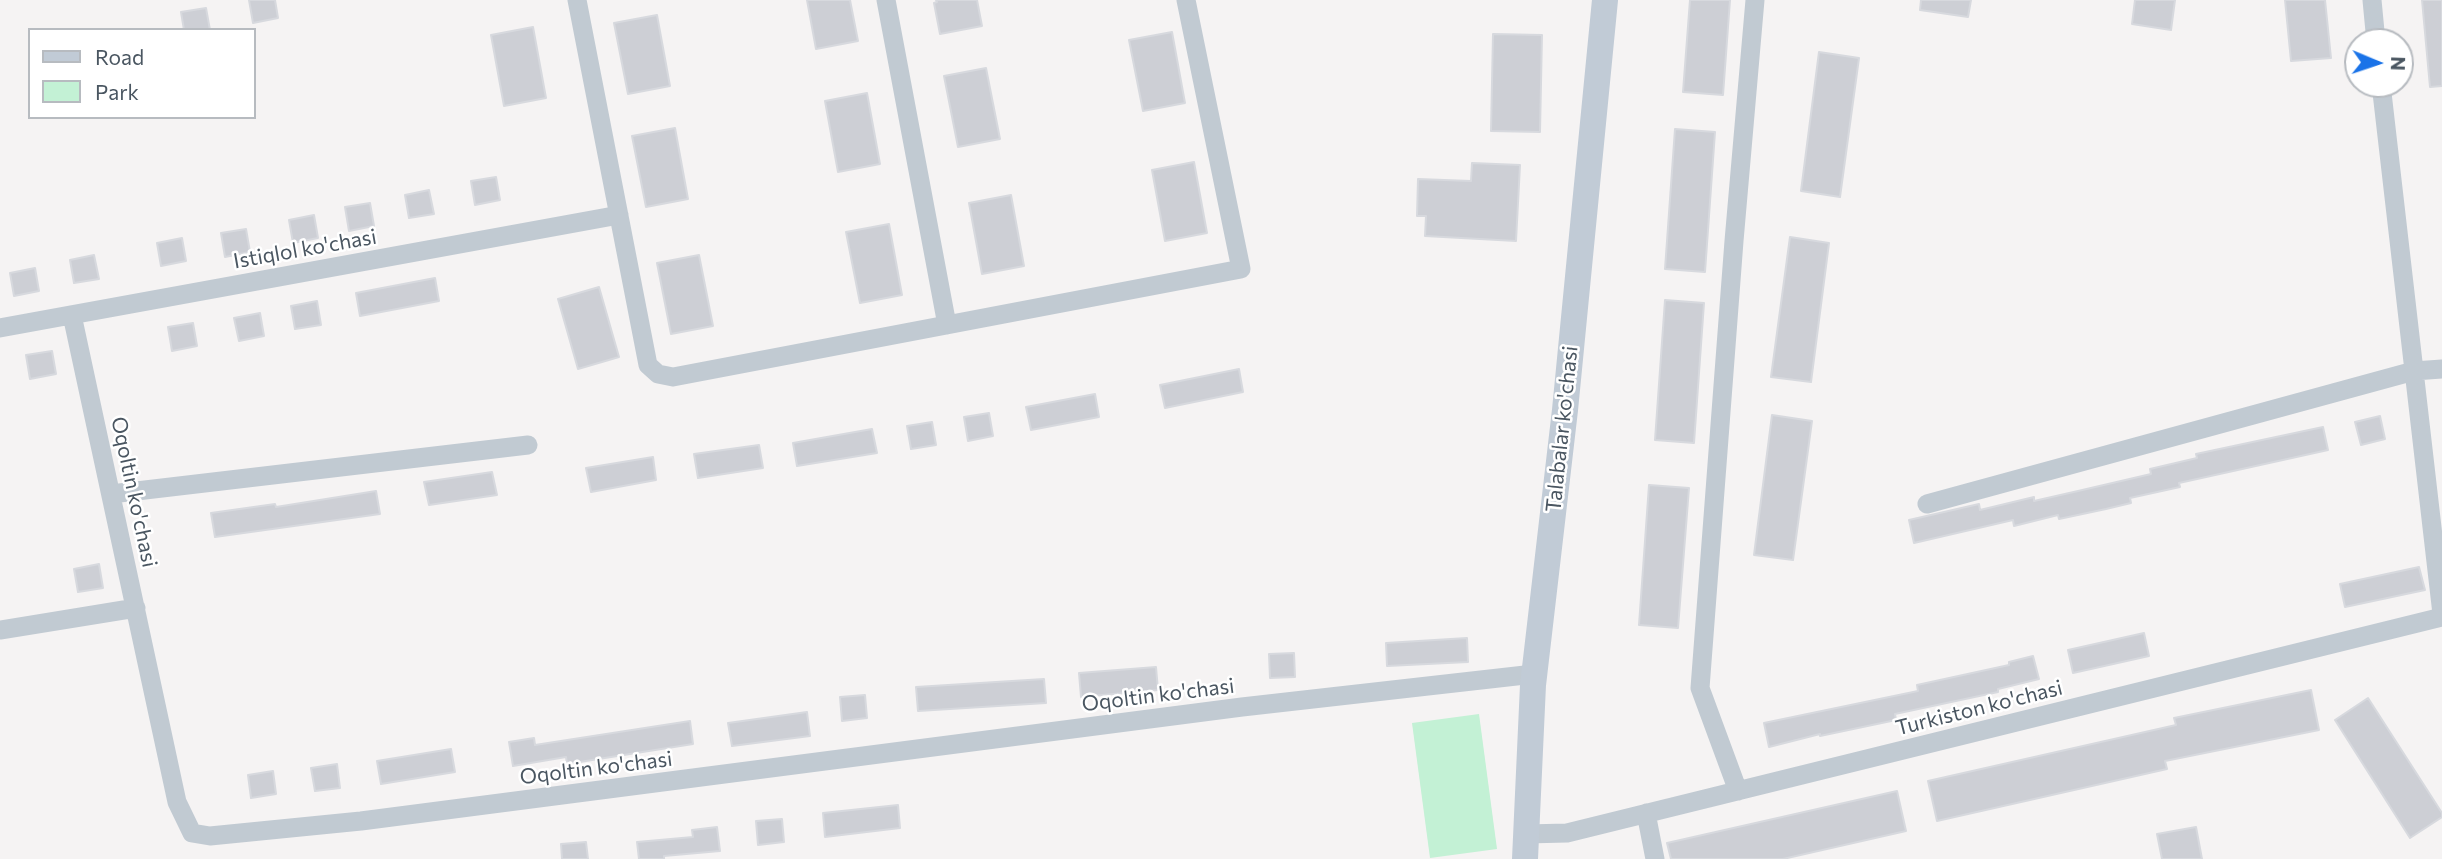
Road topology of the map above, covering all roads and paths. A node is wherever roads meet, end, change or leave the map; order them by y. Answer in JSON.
{"nodes":[{"id":1,"x":577,"y":0,"type":"edge"},
{"id":2,"x":886,"y":0,"type":"edge"},
{"id":3,"x":1186,"y":0,"type":"edge"},
{"id":4,"x":1605,"y":0,"type":"edge"},
{"id":5,"x":1755,"y":0,"type":"edge"},
{"id":6,"x":2372,"y":0,"type":"edge"},
{"id":7,"x":2375,"y":28,"type":"edge"},
{"id":8,"x":2383,"y":98,"type":"edge"},
{"id":9,"x":619,"y":215,"type":"junction"},
{"id":10,"x":72,"y":315,"type":"junction"},
{"id":11,"x":947,"y":325,"type":"junction"},
{"id":12,"x":0,"y":328,"type":"edge"},
{"id":13,"x":2442,"y":369,"type":"edge"},
{"id":14,"x":2414,"y":371,"type":"junction"},
{"id":15,"x":528,"y":445,"type":"dead end"},
{"id":16,"x":111,"y":494,"type":"junction"},
{"id":17,"x":1927,"y":504,"type":"dead end"},
{"id":18,"x":136,"y":608,"type":"junction"},
{"id":19,"x":2442,"y":616,"type":"edge"},
{"id":20,"x":0,"y":630,"type":"edge"},
{"id":21,"x":1534,"y":674,"type":"junction"},
{"id":22,"x":1738,"y":791,"type":"junction"},
{"id":23,"x":1646,"y":813,"type":"junction"},
{"id":24,"x":1526,"y":847,"type":"edge"},
{"id":25,"x":1655,"y":859,"type":"edge"}],
"edges":[{"from":1,"to":9,"type":"street"},
{"from":2,"to":11,"type":"street"},
{"from":3,"to":11,"type":"street"},
{"from":4,"to":21,"type":"street","name":"Talabalar ko'chasi"},
{"from":5,"to":22,"type":"street"},
{"from":6,"to":7,"type":"street"},
{"from":8,"to":14,"type":"street"},
{"from":9,"to":10,"type":"street","name":"Istiqlol ko'chasi"},
{"from":9,"to":11,"type":"street"},
{"from":10,"to":12,"type":"street","name":"Istiqlol ko'chasi"},
{"from":10,"to":16,"type":"street","name":"Oqoltin ko'chasi"},
{"from":13,"to":14,"type":"street"},
{"from":14,"to":17,"type":"street"},
{"from":14,"to":19,"type":"street"},
{"from":15,"to":16,"type":"street"},
{"from":16,"to":18,"type":"street","name":"Oqoltin ko'chasi"},
{"from":18,"to":20,"type":"street"},
{"from":18,"to":21,"type":"street","name":"Oqoltin ko'chasi"},
{"from":19,"to":22,"type":"street","name":"Turkiston ko'chasi"},
{"from":21,"to":24,"type":"street","name":"Talabalar ko'chasi"},
{"from":22,"to":23,"type":"street","name":"Turkiston ko'chasi"},
{"from":23,"to":24,"type":"street","name":"Turkiston ko'chasi"},
{"from":23,"to":25,"type":"street"}]}
